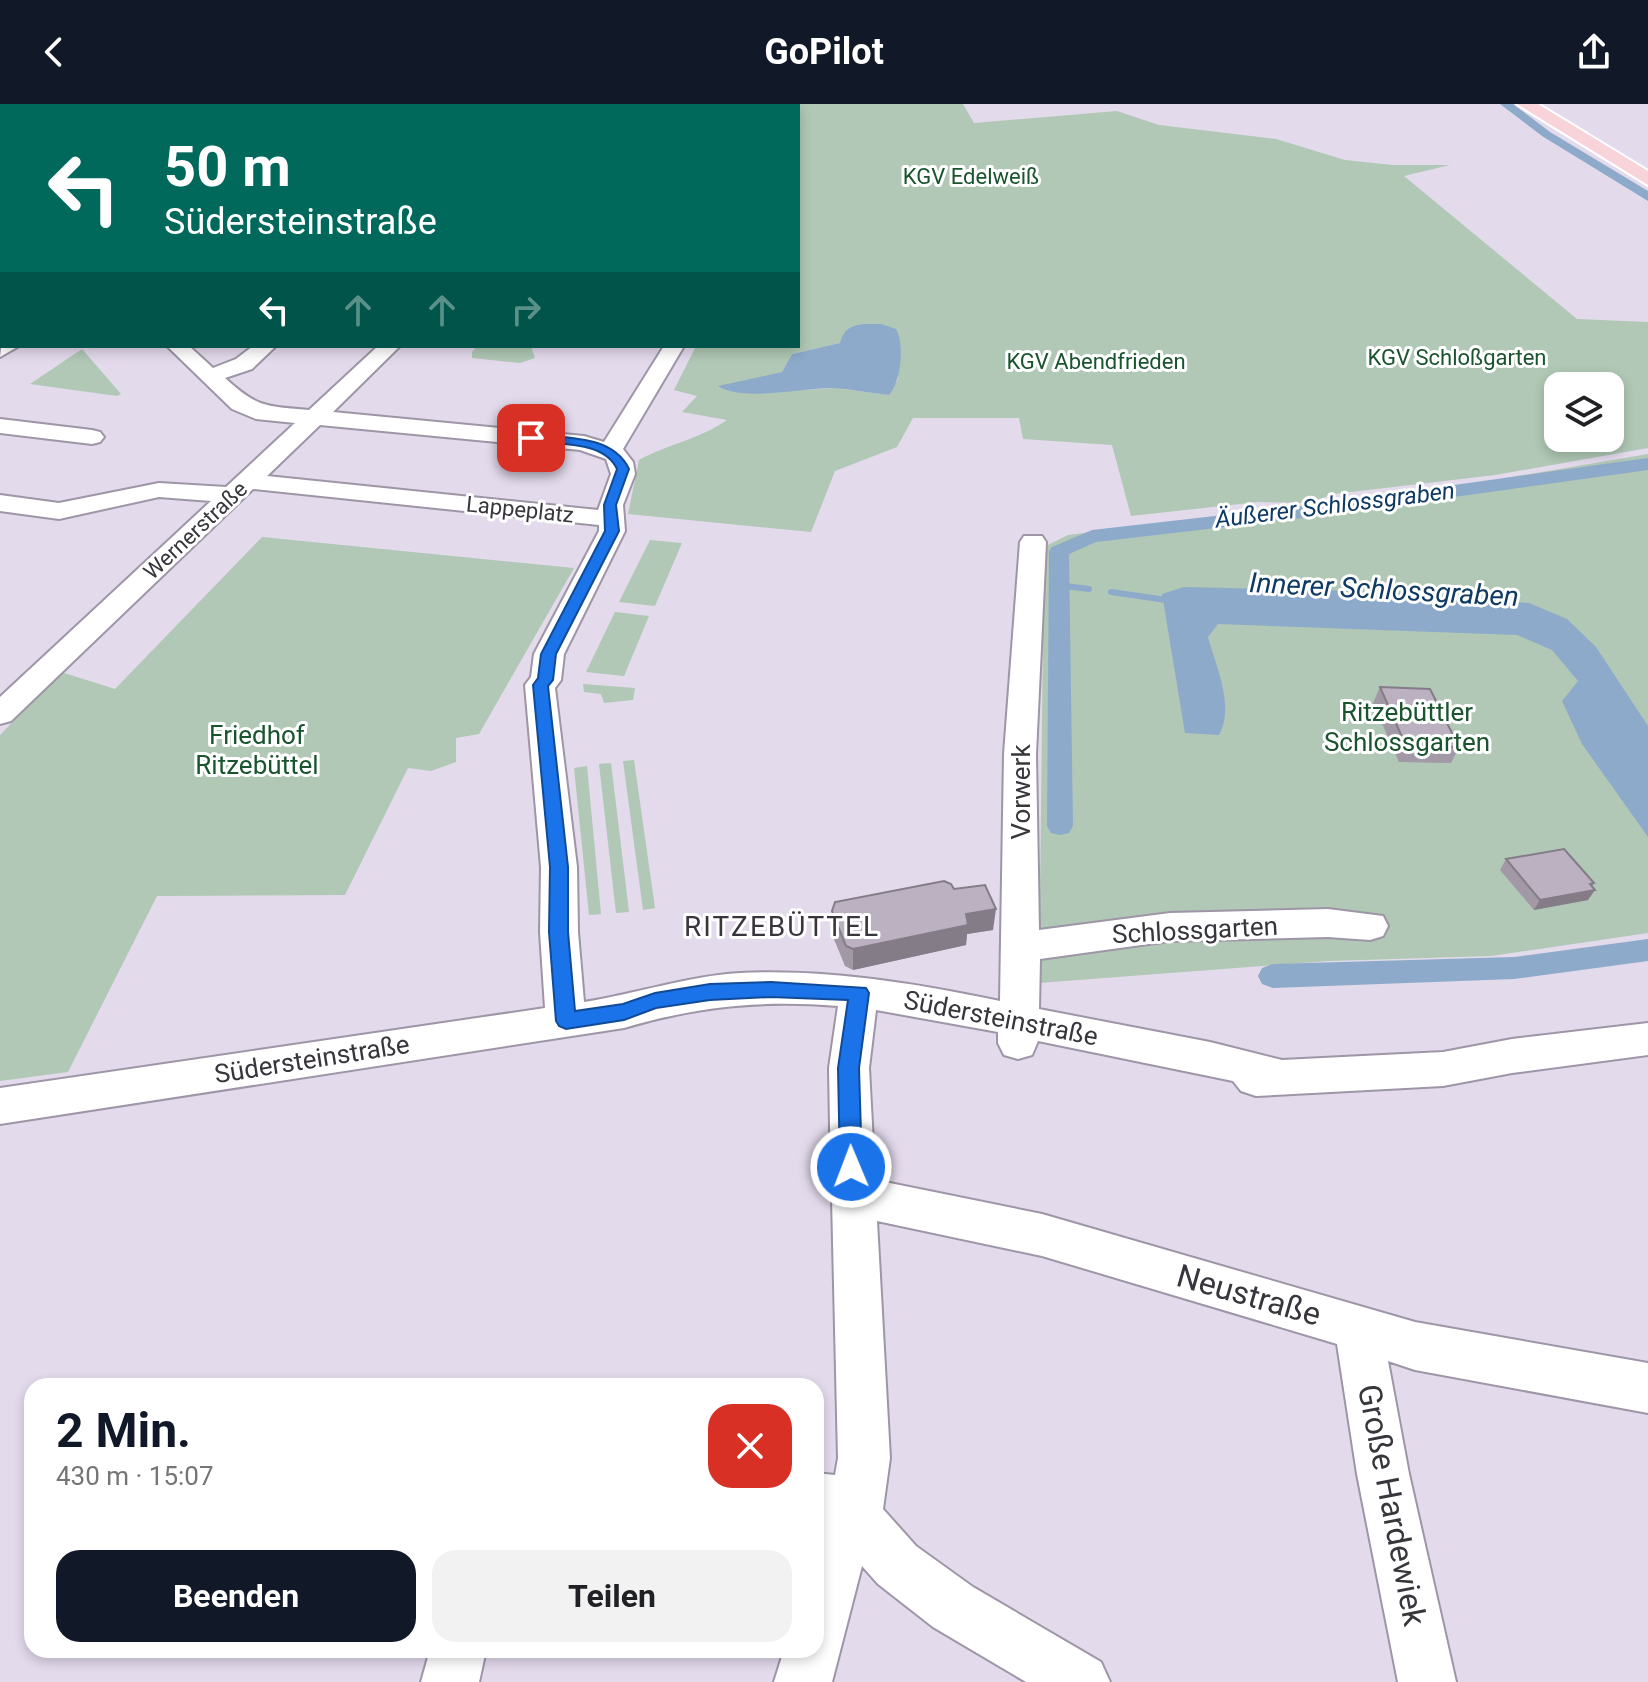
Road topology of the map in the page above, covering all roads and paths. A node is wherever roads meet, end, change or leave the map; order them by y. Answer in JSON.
{"nodes":[{"id":1,"x":1526,"y":104,"type":"edge"},
{"id":2,"x":1648,"y":179,"type":"edge"},
{"id":3,"x":179,"y":348,"type":"edge"},
{"id":4,"x":264,"y":348,"type":"edge"},
{"id":5,"x":388,"y":348,"type":"edge"},
{"id":6,"x":673,"y":348,"type":"edge"},
{"id":7,"x":210,"y":376,"type":"junction"},
{"id":8,"x":316,"y":416,"type":"junction"},
{"id":9,"x":0,"y":426,"type":"edge"},
{"id":10,"x":92,"y":437,"type":"dead end"},
{"id":11,"x":610,"y":451,"type":"junction"},
{"id":12,"x":239,"y":488,"type":"junction"},
{"id":13,"x":0,"y":503,"type":"edge"},
{"id":14,"x":611,"y":519,"type":"junction"},
{"id":15,"x":1033,"y":542,"type":"dead end"},
{"id":16,"x":0,"y":714,"type":"edge"},
{"id":17,"x":1370,"y":926,"type":"dead end"},
{"id":18,"x":1021,"y":947,"type":"junction"},
{"id":19,"x":858,"y":1003,"type":"junction"},
{"id":20,"x":566,"y":1021,"type":"junction"},
{"id":21,"x":1018,"y":1032,"type":"junction"},
{"id":22,"x":1648,"y":1039,"type":"edge"},
{"id":23,"x":1648,"y":1064,"type":"edge"},
{"id":24,"x":1476,"y":1065,"type":"junction"},
{"id":25,"x":0,"y":1106,"type":"edge"},
{"id":26,"x":851,"y":1192,"type":"junction"},
{"id":27,"x":1358,"y":1327,"type":"junction"},
{"id":28,"x":1640,"y":1387,"type":"edge"},
{"id":29,"x":835,"y":1508,"type":"edge"},
{"id":30,"x":824,"y":1606,"type":"edge"},
{"id":31,"x":456,"y":1658,"type":"edge"},
{"id":32,"x":810,"y":1658,"type":"edge"},
{"id":33,"x":450,"y":1682,"type":"edge"},
{"id":34,"x":803,"y":1682,"type":"edge"},
{"id":35,"x":1081,"y":1682,"type":"edge"},
{"id":36,"x":1427,"y":1682,"type":"edge"}],
"edges":[{"from":1,"to":2,"type":"main road"},
{"from":3,"to":7,"type":"street"},
{"from":4,"to":7,"type":"street"},
{"from":5,"to":8,"type":"street","name":"Wernerstraße"},
{"from":6,"to":11,"type":"street"},
{"from":7,"to":8,"type":"street"},
{"from":8,"to":11,"type":"street"},
{"from":8,"to":12,"type":"street","name":"Wernerstraße"},
{"from":9,"to":10,"type":"street"},
{"from":11,"to":14,"type":"street","name":"Lappeplatz"},
{"from":12,"to":13,"type":"street","name":"Lappeplatz"},
{"from":12,"to":14,"type":"street","name":"Lappeplatz"},
{"from":12,"to":16,"type":"street","name":"Wernerstraße"},
{"from":14,"to":20,"type":"street"},
{"from":15,"to":18,"type":"street","name":"Vorwerk"},
{"from":17,"to":18,"type":"street","name":"Schlossgarten"},
{"from":18,"to":21,"type":"street","name":"Vorwerk"},
{"from":19,"to":20,"type":"street","name":"Südersteinstraße"},
{"from":19,"to":21,"type":"street","name":"Südersteinstraße"},
{"from":19,"to":26,"type":"street"},
{"from":20,"to":25,"type":"street","name":"Südersteinstraße"},
{"from":21,"to":24,"type":"street","name":"Südersteinstraße"},
{"from":22,"to":24,"type":"street","name":"Südersteinstraße"},
{"from":23,"to":24,"type":"street","name":"Südersteinstraße"},
{"from":26,"to":27,"type":"street","name":"Neustraße"},
{"from":26,"to":29,"type":"street"},
{"from":27,"to":28,"type":"street","name":"Neustraße"},
{"from":27,"to":36,"type":"street","name":"Große Hardewiek"},
{"from":29,"to":30,"type":"street"},
{"from":29,"to":35,"type":"street"},
{"from":31,"to":33,"type":"street"},
{"from":32,"to":34,"type":"street"}]}
